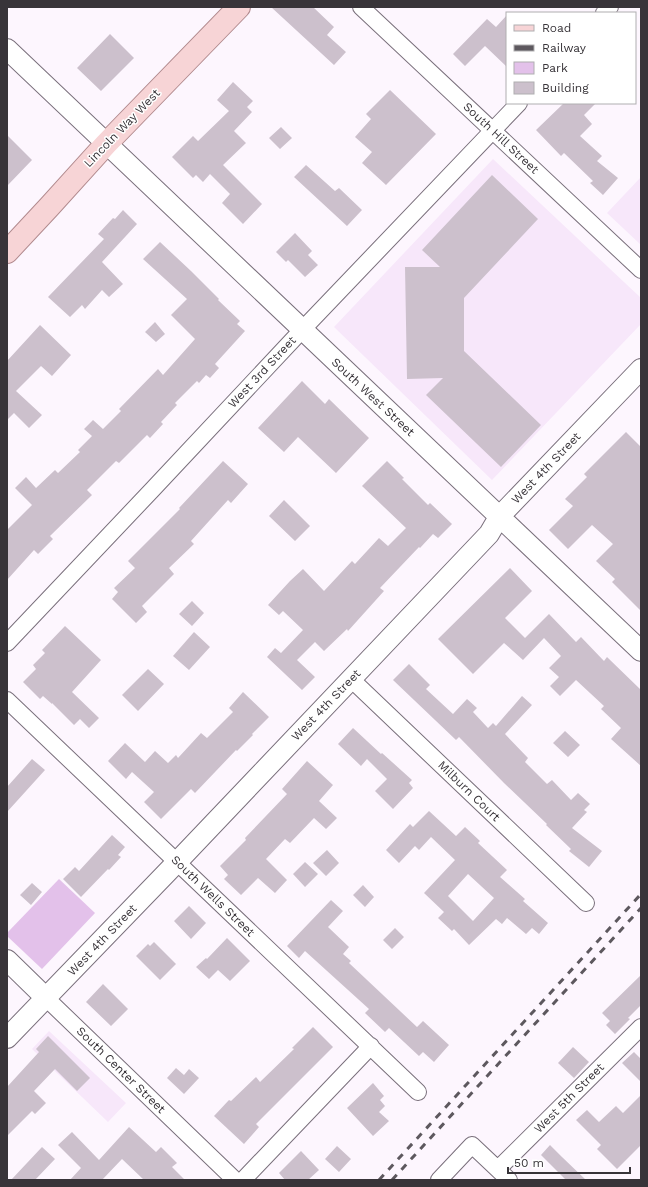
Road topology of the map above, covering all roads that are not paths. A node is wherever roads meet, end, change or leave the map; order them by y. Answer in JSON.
{"nodes":[{"id":1,"x":239,"y":7,"type":"edge"},
{"id":2,"x":361,"y":7,"type":"edge"},
{"id":3,"x":7,"y":49,"type":"edge"},
{"id":4,"x":518,"y":104,"type":"edge"},
{"id":5,"x":493,"y":130,"type":"junction"},
{"id":6,"x":106,"y":144,"type":"junction"},
{"id":7,"x":7,"y":252,"type":"edge"},
{"id":8,"x":641,"y":270,"type":"edge"},
{"id":9,"x":302,"y":330,"type":"junction"},
{"id":10,"x":641,"y":370,"type":"edge"},
{"id":11,"x":499,"y":517,"type":"junction"},
{"id":12,"x":7,"y":643,"type":"edge"},
{"id":13,"x":641,"y":651,"type":"edge"},
{"id":14,"x":351,"y":679,"type":"junction"},
{"id":15,"x":7,"y":700,"type":"edge"},
{"id":16,"x":178,"y":861,"type":"junction"},
{"id":17,"x":586,"y":903,"type":"dead end"},
{"id":18,"x":7,"y":960,"type":"edge"},
{"id":19,"x":46,"y":998,"type":"junction"},
{"id":20,"x":641,"y":1028,"type":"edge"},
{"id":21,"x":7,"y":1038,"type":"edge"},
{"id":22,"x":371,"y":1046,"type":"junction"},
{"id":23,"x":418,"y":1092,"type":"dead end"},
{"id":24,"x":504,"y":1175,"type":"edge"},
{"id":25,"x":235,"y":1180,"type":"edge"},
{"id":26,"x":243,"y":1180,"type":"edge"},
{"id":27,"x":439,"y":1180,"type":"edge"}],
"edges":[{"from":1,"to":6,"type":"main road","name":"Lincoln Way West"},
{"from":2,"to":5,"type":"street","name":"South Hill Street"},
{"from":3,"to":6,"type":"street","name":"South West Street"},
{"from":4,"to":5,"type":"street","name":"West 3rd Street"},
{"from":5,"to":8,"type":"street","name":"South Hill Street"},
{"from":5,"to":9,"type":"street","name":"West 3rd Street"},
{"from":6,"to":7,"type":"main road","name":"Lincoln Way West"},
{"from":6,"to":9,"type":"street","name":"South West Street"},
{"from":9,"to":11,"type":"street","name":"South West Street"},
{"from":9,"to":12,"type":"street","name":"West 3rd Street"},
{"from":10,"to":11,"type":"street","name":"West 4th Street"},
{"from":11,"to":13,"type":"street","name":"South West Street"},
{"from":11,"to":14,"type":"street","name":"West 4th Street"},
{"from":14,"to":16,"type":"street","name":"West 4th Street"},
{"from":14,"to":17,"type":"street","name":"Milburn Court"},
{"from":15,"to":16,"type":"street","name":"South Wells Street"},
{"from":16,"to":19,"type":"street","name":"West 4th Street"},
{"from":16,"to":22,"type":"street","name":"South Wells Street"},
{"from":18,"to":19,"type":"street","name":"South Center Street"},
{"from":19,"to":21,"type":"street","name":"West 4th Street"},
{"from":19,"to":25,"type":"street","name":"South Center Street"},
{"from":20,"to":24,"type":"street","name":"West 5th Street"},
{"from":22,"to":23,"type":"street","name":"South Wells Street"},
{"from":22,"to":26,"type":"street"},
{"from":24,"to":27,"type":"street"}]}
